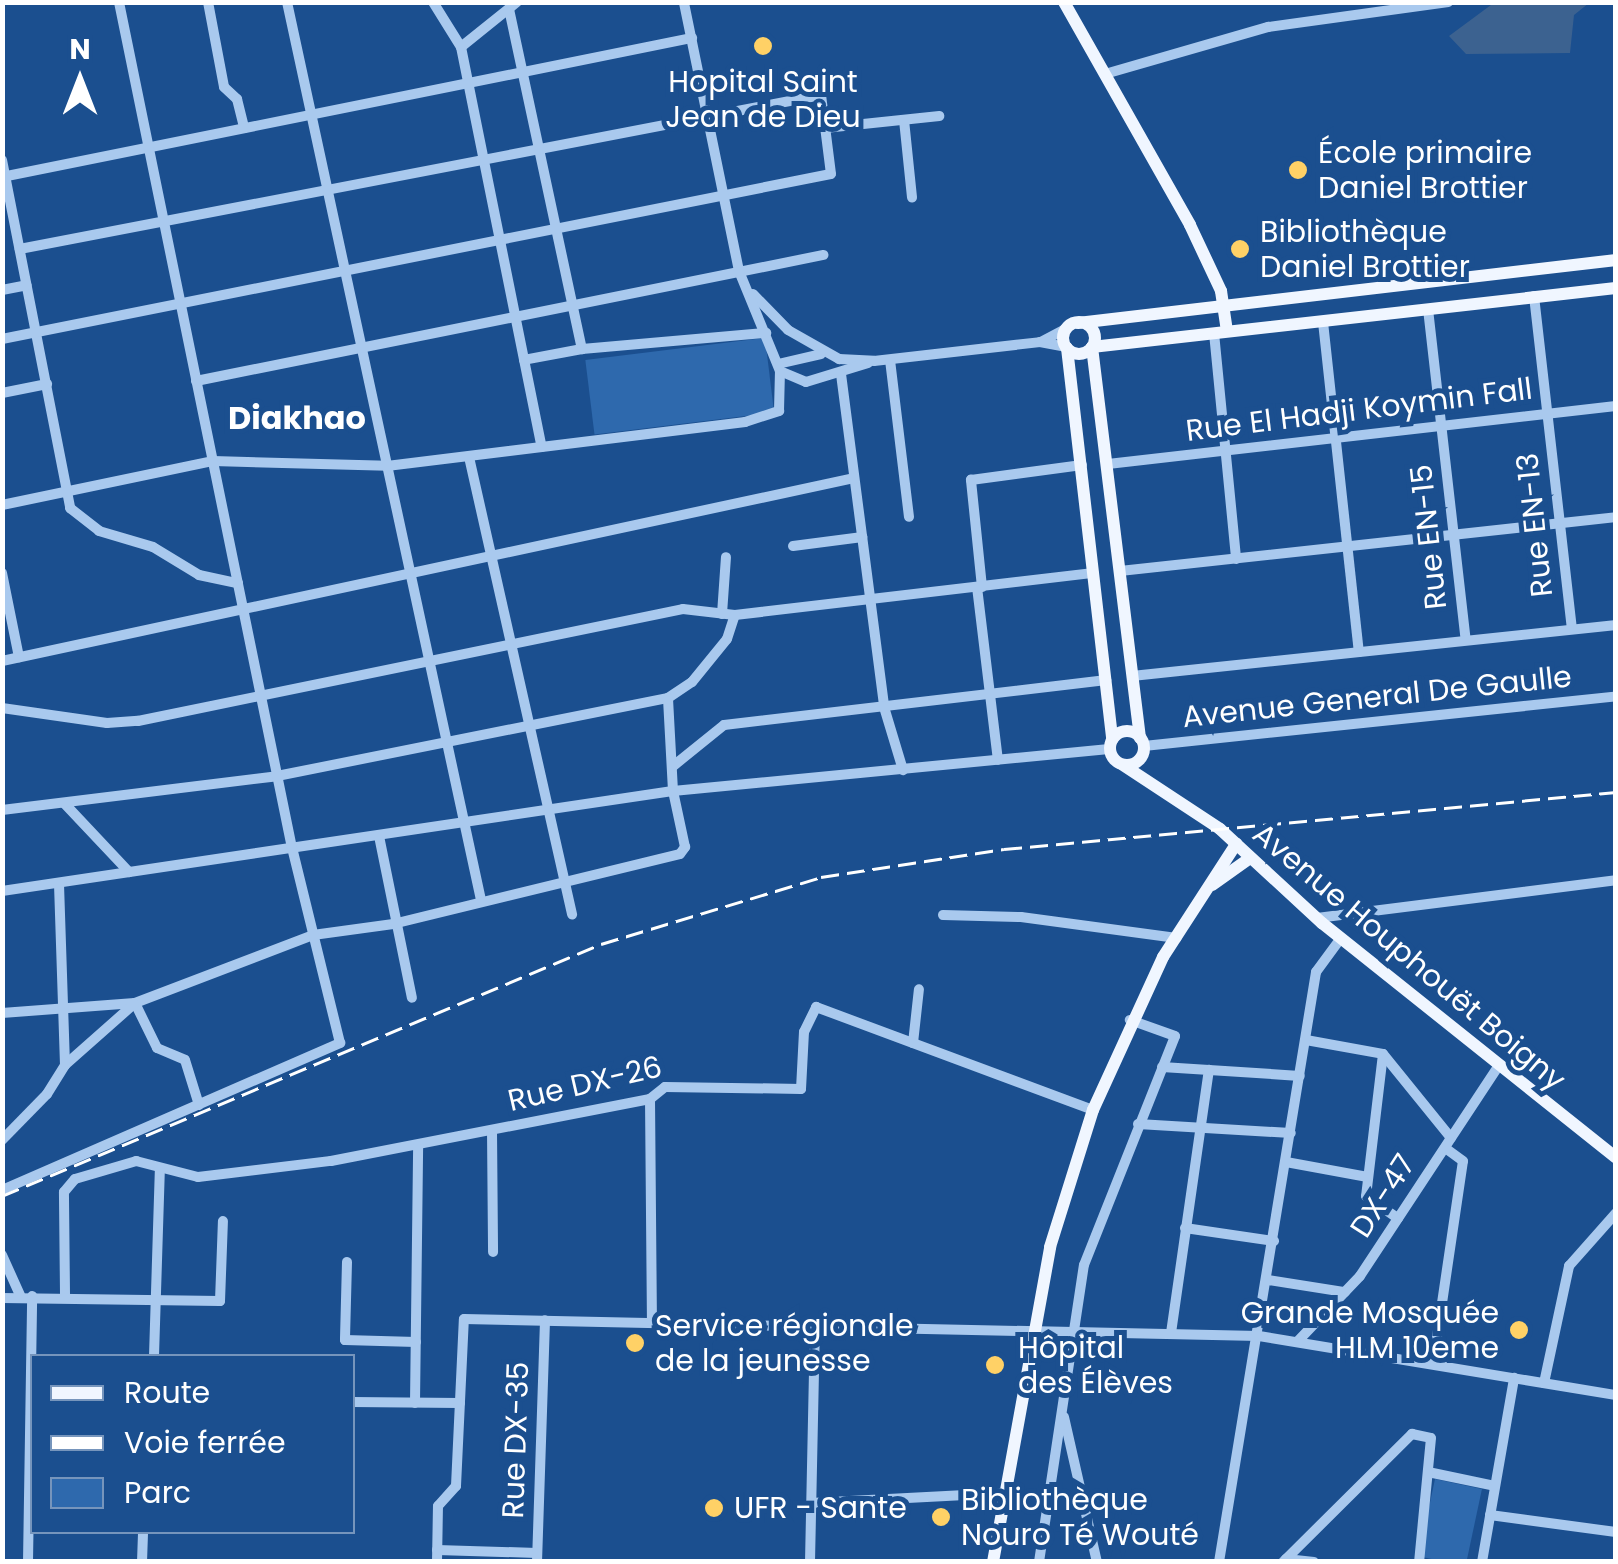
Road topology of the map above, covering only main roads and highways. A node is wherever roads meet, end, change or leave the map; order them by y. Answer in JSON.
{"nodes":[{"id":1,"x":1064,"y":2,"type":"edge"},
{"id":2,"x":1616,"y":260,"type":"edge"},
{"id":3,"x":1616,"y":288,"type":"edge"},
{"id":4,"x":1228,"y":306,"type":"junction"},
{"id":5,"x":1073,"y":325,"type":"junction"},
{"id":6,"x":1228,"y":331,"type":"junction"},
{"id":7,"x":1092,"y":347,"type":"junction"},
{"id":8,"x":1066,"y":348,"type":"junction"},
{"id":9,"x":1111,"y":744,"type":"junction"},
{"id":10,"x":1142,"y":746,"type":"junction"},
{"id":11,"x":1123,"y":765,"type":"junction"},
{"id":12,"x":1166,"y":791,"type":"junction"},
{"id":13,"x":1236,"y":844,"type":"junction"},
{"id":14,"x":1250,"y":858,"type":"junction"},
{"id":15,"x":1212,"y":885,"type":"junction"},
{"id":16,"x":1616,"y":1158,"type":"edge"},
{"id":17,"x":993,"y":1562,"type":"edge"}],
"edges":[{"from":1,"to":4,"type":"main road"},
{"from":2,"to":4,"type":"main road"},
{"from":3,"to":6,"type":"main road"},
{"from":4,"to":5,"type":"main road"},
{"from":4,"to":6,"type":"main road"},
{"from":5,"to":7,"type":"main road"},
{"from":5,"to":8,"type":"main road"},
{"from":6,"to":7,"type":"main road"},
{"from":7,"to":8,"type":"main road"},
{"from":7,"to":10,"type":"main road"},
{"from":8,"to":9,"type":"main road"},
{"from":9,"to":10,"type":"main road"},
{"from":9,"to":11,"type":"main road","name":"Avenue Houphouët Boigny"},
{"from":10,"to":11,"type":"main road"},
{"from":10,"to":12,"type":"main road"},
{"from":11,"to":12,"type":"main road","name":"Avenue Houphouët Boigny"},
{"from":12,"to":13,"type":"main road","name":"Avenue Houphouët Boigny"},
{"from":13,"to":14,"type":"main road","name":"Avenue Houphouët Boigny"},
{"from":13,"to":15,"type":"main road"},
{"from":14,"to":15,"type":"main road"},
{"from":14,"to":16,"type":"main road","name":"Avenue Houphouët Boigny"},
{"from":15,"to":17,"type":"main road"}]}
